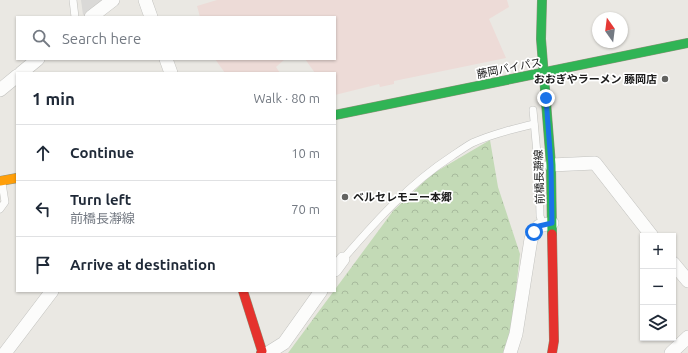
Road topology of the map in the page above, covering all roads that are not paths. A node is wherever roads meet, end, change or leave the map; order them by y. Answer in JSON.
{"nodes":[{"id":1,"x":73,"y":0,"type":"edge"},
{"id":2,"x":113,"y":0,"type":"edge"},
{"id":3,"x":145,"y":0,"type":"edge"},
{"id":4,"x":542,"y":0,"type":"edge"},
{"id":5,"x":75,"y":16,"type":"edge"},
{"id":6,"x":92,"y":16,"type":"edge"},
{"id":7,"x":151,"y":16,"type":"edge"},
{"id":8,"x":688,"y":43,"type":"edge"},
{"id":9,"x":37,"y":60,"type":"edge"},
{"id":10,"x":166,"y":60,"type":"edge"},
{"id":11,"x":22,"y":72,"type":"edge"},
{"id":12,"x":171,"y":72,"type":"edge"},
{"id":13,"x":543,"y":73,"type":"junction"},
{"id":14,"x":16,"y":77,"type":"edge"},
{"id":15,"x":0,"y":90,"type":"edge"},
{"id":16,"x":533,"y":110,"type":"dead end"},
{"id":17,"x":336,"y":115,"type":"edge"},
{"id":18,"x":534,"y":124,"type":"junction"},
{"id":19,"x":551,"y":165,"type":"junction"},
{"id":20,"x":16,"y":178,"type":"edge"},
{"id":21,"x":1,"y":181,"type":"edge"},
{"id":22,"x":0,"y":208,"type":"edge"},
{"id":23,"x":547,"y":224,"type":"junction"},
{"id":24,"x":650,"y":233,"type":"edge"},
{"id":25,"x":343,"y":259,"type":"joint"},
{"id":26,"x":676,"y":267,"type":"edge"},
{"id":27,"x":336,"y":269,"type":"edge"},
{"id":28,"x":688,"y":281,"type":"edge"},
{"id":29,"x":51,"y":292,"type":"edge"},
{"id":30,"x":244,"y":292,"type":"edge"},
{"id":31,"x":319,"y":292,"type":"edge"},
{"id":32,"x":688,"y":337,"type":"edge"},
{"id":33,"x":5,"y":353,"type":"edge"},
{"id":34,"x":264,"y":353,"type":"edge"},
{"id":35,"x":510,"y":353,"type":"edge"},
{"id":36,"x":552,"y":353,"type":"edge"},
{"id":37,"x":671,"y":353,"type":"edge"}],
"edges":[{"from":1,"to":5,"type":"lane"},
{"from":2,"to":6,"type":"street"},
{"from":3,"to":7,"type":"street"},
{"from":4,"to":13,"type":"main road","name":"前橋長瀞線"},
{"from":8,"to":13,"type":"main road","name":"藤岡バイパス"},
{"from":9,"to":11,"type":"street"},
{"from":10,"to":12,"type":"street"},
{"from":13,"to":17,"type":"main road","name":"藤岡バイパス"},
{"from":13,"to":19,"type":"main road","name":"前橋長瀞線"},
{"from":14,"to":15,"type":"street"},
{"from":16,"to":18,"type":"lane"},
{"from":18,"to":23,"type":"lane"},
{"from":18,"to":25,"type":"lane"},
{"from":19,"to":23,"type":"main road","name":"前橋長瀞線"},
{"from":19,"to":24,"type":"street"},
{"from":20,"to":21,"type":"main road"},
{"from":21,"to":22,"type":"lane"},
{"from":23,"to":35,"type":"street"},
{"from":23,"to":36,"type":"main road","name":"前橋長瀞線"},
{"from":25,"to":27,"type":"street"},
{"from":26,"to":28,"type":"street"},
{"from":29,"to":33,"type":"street"},
{"from":30,"to":34,"type":"main road"},
{"from":31,"to":34,"type":"street"},
{"from":32,"to":37,"type":"street"}]}
